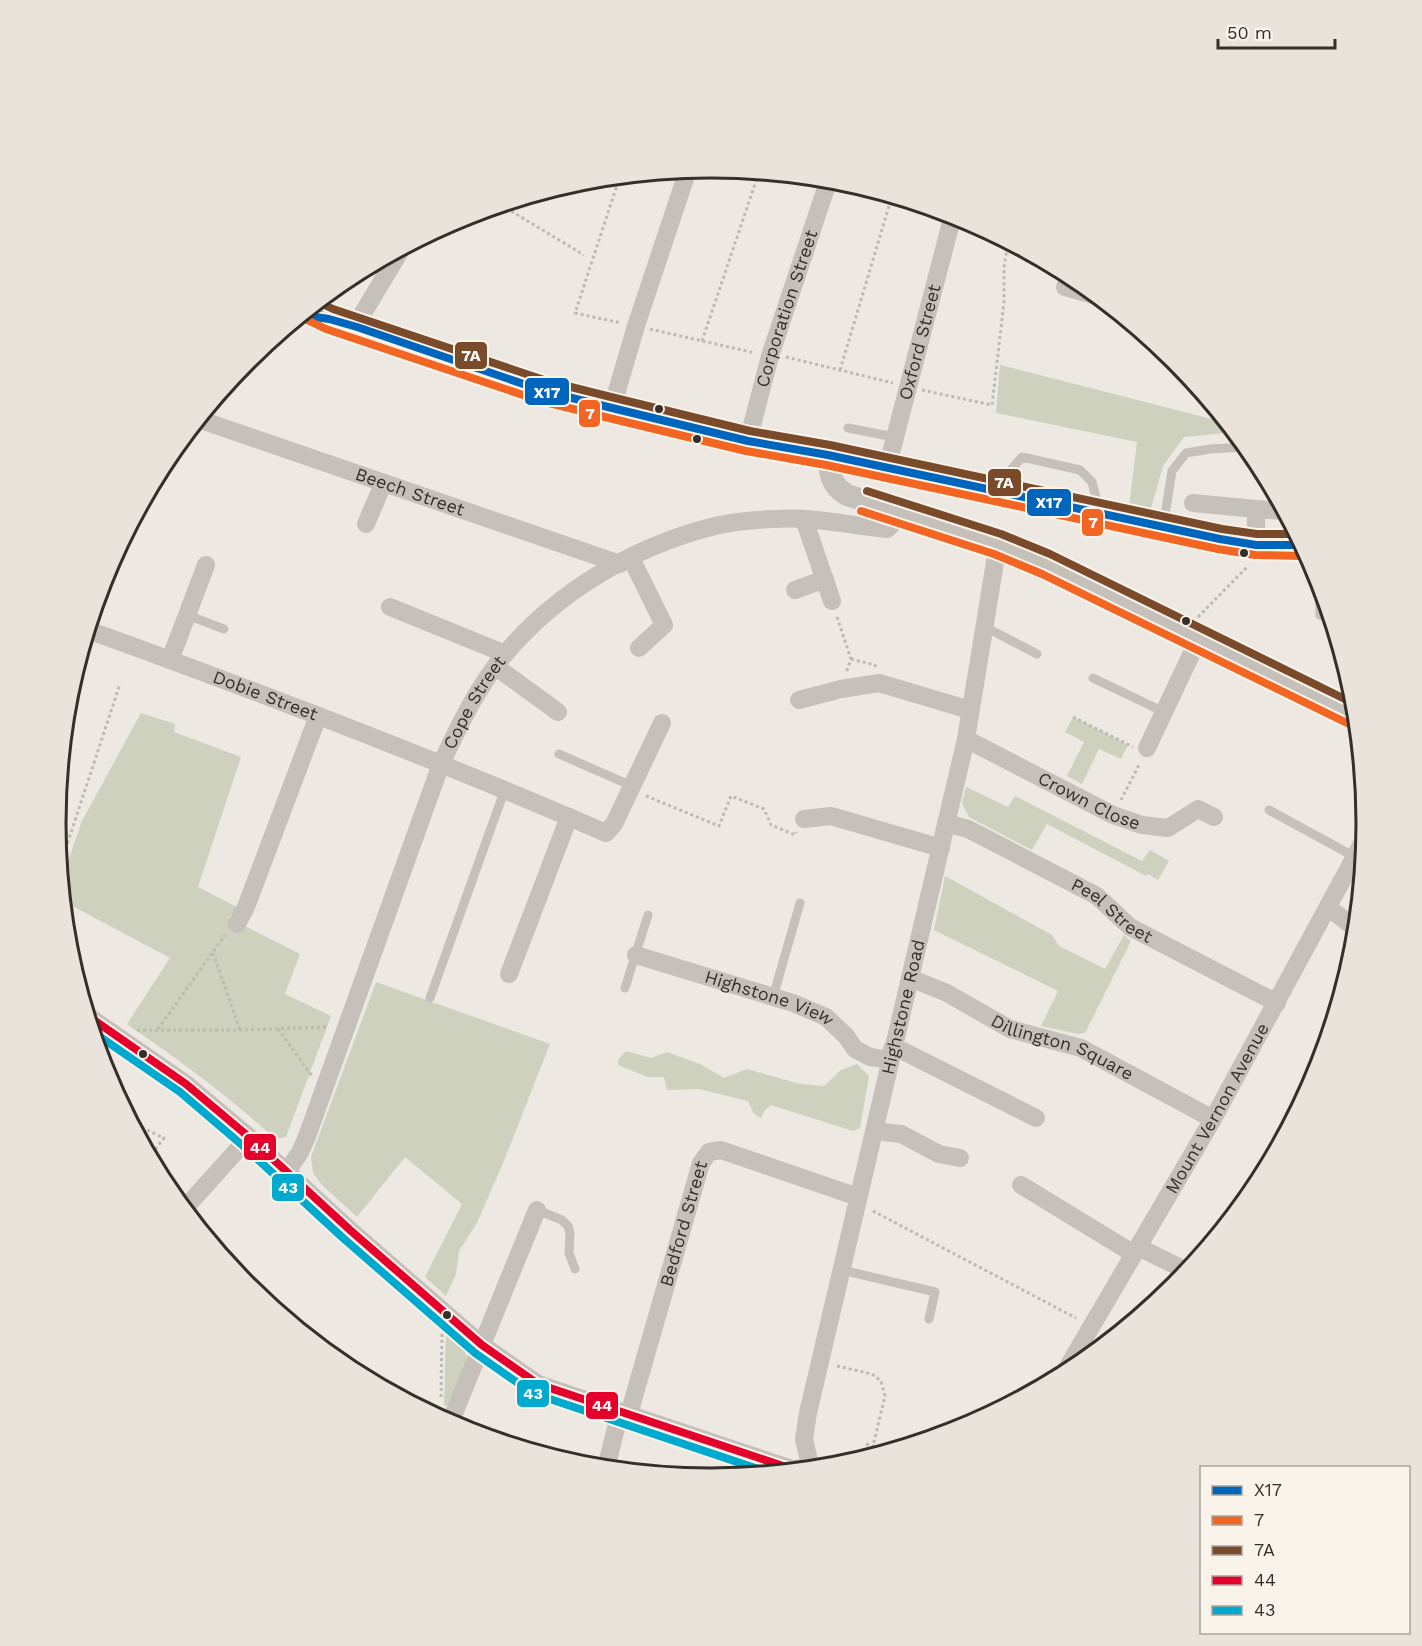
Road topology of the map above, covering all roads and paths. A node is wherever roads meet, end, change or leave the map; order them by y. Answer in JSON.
{"nodes":[{"id":1,"x":685,"y":179,"type":"edge"},
{"id":2,"x":756,"y":179,"type":"edge"},
{"id":3,"x":617,"y":185,"type":"edge"},
{"id":4,"x":826,"y":188,"type":"edge"},
{"id":5,"x":890,"y":204,"type":"edge"},
{"id":6,"x":510,"y":210,"type":"edge"},
{"id":7,"x":951,"y":224,"type":"edge"},
{"id":8,"x":584,"y":255,"type":"dead end"},
{"id":9,"x":390,"y":263,"type":"edge"},
{"id":10,"x":1065,"y":288,"type":"dead end"},
{"id":11,"x":1074,"y":290,"type":"edge"},
{"id":12,"x":314,"y":314,"type":"edge"},
{"id":13,"x":636,"y":326,"type":"junction"},
{"id":14,"x":357,"y":327,"type":"junction"},
{"id":15,"x":702,"y":341,"type":"junction"},
{"id":16,"x":770,"y":356,"type":"junction"},
{"id":17,"x":840,"y":370,"type":"dead end"},
{"id":18,"x":612,"y":408,"type":"junction"},
{"id":19,"x":206,"y":422,"type":"edge"},
{"id":20,"x":848,"y":428,"type":"dead end"},
{"id":21,"x":894,"y":437,"type":"junction"},
{"id":22,"x":748,"y":441,"type":"junction"},
{"id":23,"x":1235,"y":448,"type":"edge"},
{"id":24,"x":828,"y":455,"type":"junction"},
{"id":25,"x":887,"y":468,"type":"junction"},
{"id":26,"x":383,"y":484,"type":"junction"},
{"id":27,"x":994,"y":490,"type":"junction"},
{"id":28,"x":1193,"y":503,"type":"dead end"},
{"id":29,"x":1256,"y":509,"type":"junction"},
{"id":30,"x":1275,"y":510,"type":"edge"},
{"id":31,"x":900,"y":511,"type":"junction"},
{"id":32,"x":1101,"y":514,"type":"junction"},
{"id":33,"x":804,"y":519,"type":"junction"},
{"id":34,"x":366,"y":524,"type":"dead end"},
{"id":35,"x":1158,"y":525,"type":"junction"},
{"id":36,"x":998,"y":543,"type":"junction"},
{"id":37,"x":1256,"y":545,"type":"junction"},
{"id":38,"x":1292,"y":545,"type":"edge"},
{"id":39,"x":625,"y":561,"type":"junction"},
{"id":40,"x":206,"y":565,"type":"dead end"},
{"id":41,"x":1244,"y":571,"type":"dead end"},
{"id":42,"x":825,"y":579,"type":"junction"},
{"id":43,"x":795,"y":590,"type":"dead end"},
{"id":44,"x":832,"y":601,"type":"joint"},
{"id":45,"x":390,"y":607,"type":"dead end"},
{"id":46,"x":187,"y":615,"type":"junction"},
{"id":47,"x":985,"y":627,"type":"junction"},
{"id":48,"x":224,"y":629,"type":"dead end"},
{"id":49,"x":95,"y":633,"type":"edge"},
{"id":50,"x":1192,"y":635,"type":"junction"},
{"id":51,"x":639,"y":648,"type":"dead end"},
{"id":52,"x":1036,"y":654,"type":"dead end"},
{"id":53,"x":170,"y":660,"type":"junction"},
{"id":54,"x":500,"y":661,"type":"junction"},
{"id":55,"x":1094,"y":678,"type":"dead end"},
{"id":56,"x":120,"y":684,"type":"dead end"},
{"id":57,"x":841,"y":689,"type":"junction"},
{"id":58,"x":799,"y":700,"type":"dead end"},
{"id":59,"x":970,"y":710,"type":"junction"},
{"id":60,"x":558,"y":711,"type":"dead end"},
{"id":61,"x":1346,"y":711,"type":"edge"},
{"id":62,"x":1164,"y":712,"type":"junction"},
{"id":63,"x":318,"y":716,"type":"junction"},
{"id":64,"x":1073,"y":717,"type":"dead end"},
{"id":65,"x":662,"y":723,"type":"dead end"},
{"id":66,"x":966,"y":739,"type":"junction"},
{"id":67,"x":1146,"y":750,"type":"junction"},
{"id":68,"x":559,"y":754,"type":"dead end"},
{"id":69,"x":441,"y":764,"type":"junction"},
{"id":70,"x":631,"y":788,"type":"junction"},
{"id":71,"x":505,"y":789,"type":"junction"},
{"id":72,"x":1269,"y":810,"type":"dead end"},
{"id":73,"x":1113,"y":815,"type":"junction"},
{"id":74,"x":569,"y":817,"type":"junction"},
{"id":75,"x":1214,"y":817,"type":"dead end"},
{"id":76,"x":804,"y":819,"type":"joint"},
{"id":77,"x":946,"y":823,"type":"junction"},
{"id":78,"x":67,"y":846,"type":"edge"},
{"id":79,"x":941,"y":848,"type":"junction"},
{"id":80,"x":1355,"y":856,"type":"joint"},
{"id":81,"x":800,"y":903,"type":"dead end"},
{"id":82,"x":1329,"y":908,"type":"junction"},
{"id":83,"x":648,"y":915,"type":"dead end"},
{"id":84,"x":1348,"y":923,"type":"edge"},
{"id":85,"x":237,"y":924,"type":"joint"},
{"id":86,"x":213,"y":952,"type":"junction"},
{"id":87,"x":636,"y":955,"type":"junction"},
{"id":88,"x":509,"y":974,"type":"dead end"},
{"id":89,"x":910,"y":978,"type":"junction"},
{"id":90,"x":625,"y":988,"type":"dead end"},
{"id":91,"x":772,"y":997,"type":"junction"},
{"id":92,"x":430,"y":998,"type":"dead end"},
{"id":93,"x":1277,"y":1003,"type":"junction"},
{"id":94,"x":98,"y":1022,"type":"edge"},
{"id":95,"x":345,"y":1027,"type":"junction"},
{"id":96,"x":158,"y":1029,"type":"junction"},
{"id":97,"x":278,"y":1029,"type":"junction"},
{"id":98,"x":240,"y":1030,"type":"junction"},
{"id":99,"x":126,"y":1041,"type":"junction"},
{"id":100,"x":891,"y":1055,"type":"junction"},
{"id":101,"x":322,"y":1091,"type":"junction"},
{"id":102,"x":1036,"y":1118,"type":"dead end"},
{"id":103,"x":1213,"y":1119,"type":"junction"},
{"id":104,"x":143,"y":1128,"type":"edge"},
{"id":105,"x":874,"y":1131,"type":"junction"},
{"id":106,"x":249,"y":1137,"type":"junction"},
{"id":107,"x":155,"y":1150,"type":"edge"},
{"id":108,"x":960,"y":1158,"type":"dead end"},
{"id":109,"x":287,"y":1171,"type":"junction"},
{"id":110,"x":1021,"y":1185,"type":"dead end"},
{"id":111,"x":858,"y":1200,"type":"junction"},
{"id":112,"x":190,"y":1203,"type":"edge"},
{"id":113,"x":537,"y":1210,"type":"joint"},
{"id":114,"x":1136,"y":1250,"type":"junction"},
{"id":115,"x":1178,"y":1267,"type":"edge"},
{"id":116,"x":575,"y":1269,"type":"dead end"},
{"id":117,"x":842,"y":1270,"type":"junction"},
{"id":118,"x":443,"y":1310,"type":"junction"},
{"id":119,"x":929,"y":1319,"type":"dead end"},
{"id":120,"x":1091,"y":1326,"type":"junction"},
{"id":121,"x":482,"y":1345,"type":"junction"},
{"id":122,"x":1073,"y":1356,"type":"edge"},
{"id":123,"x":820,"y":1362,"type":"junction"},
{"id":124,"x":441,"y":1402,"type":"dead end"},
{"id":125,"x":625,"y":1413,"type":"junction"},
{"id":126,"x":454,"y":1414,"type":"edge"},
{"id":127,"x":866,"y":1444,"type":"dead end"},
{"id":128,"x":873,"y":1446,"type":"joint"},
{"id":129,"x":609,"y":1459,"type":"edge"},
{"id":130,"x":809,"y":1460,"type":"edge"},
{"id":131,"x":777,"y":1464,"type":"edge"}],
"edges":[{"from":1,"to":13,"type":"street"},
{"from":2,"to":15,"type":"path"},
{"from":3,"to":13,"type":"path"},
{"from":4,"to":16,"type":"street","name":"Corporation Street"},
{"from":5,"to":17,"type":"path"},
{"from":6,"to":8,"type":"path"},
{"from":7,"to":21,"type":"street","name":"Oxford Street"},
{"from":9,"to":14,"type":"street"},
{"from":10,"to":11,"type":"street"},
{"from":12,"to":14,"type":"highway"},
{"from":13,"to":15,"type":"path"},
{"from":13,"to":18,"type":"street"},
{"from":14,"to":18,"type":"highway"},
{"from":15,"to":16,"type":"path"},
{"from":16,"to":22,"type":"street","name":"Corporation Street"},
{"from":18,"to":22,"type":"highway"},
{"from":19,"to":26,"type":"street","name":"Beech Street"},
{"from":20,"to":21,"type":"lane"},
{"from":21,"to":25,"type":"street","name":"Oxford Street"},
{"from":22,"to":24,"type":"highway"},
{"from":23,"to":35,"type":"lane"},
{"from":24,"to":25,"type":"highway"},
{"from":24,"to":31,"type":"street"},
{"from":25,"to":27,"type":"highway"},
{"from":26,"to":34,"type":"street"},
{"from":26,"to":39,"type":"street","name":"Beech Street"},
{"from":27,"to":32,"type":"highway"},
{"from":27,"to":32,"type":"lane"},
{"from":28,"to":29,"type":"street"},
{"from":29,"to":30,"type":"street"},
{"from":29,"to":37,"type":"street"},
{"from":31,"to":33,"type":"street","name":"Cope Street"},
{"from":31,"to":36,"type":"street"},
{"from":32,"to":35,"type":"highway"},
{"from":33,"to":39,"type":"street","name":"Cope Street"},
{"from":33,"to":42,"type":"street"},
{"from":35,"to":37,"type":"highway"},
{"from":36,"to":47,"type":"street","name":"Highstone Road"},
{"from":36,"to":50,"type":"street"},
{"from":37,"to":38,"type":"highway"},
{"from":39,"to":51,"type":"street"},
{"from":39,"to":54,"type":"street","name":"Cope Street"},
{"from":40,"to":46,"type":"street"},
{"from":41,"to":50,"type":"path"},
{"from":42,"to":43,"type":"street"},
{"from":42,"to":44,"type":"street"},
{"from":44,"to":57,"type":"path"},
{"from":45,"to":54,"type":"street"},
{"from":46,"to":48,"type":"lane"},
{"from":46,"to":53,"type":"street"},
{"from":47,"to":52,"type":"lane"},
{"from":47,"to":59,"type":"street","name":"Highstone Road"},
{"from":49,"to":53,"type":"street","name":"Dobie Street"},
{"from":50,"to":61,"type":"street"},
{"from":50,"to":62,"type":"street"},
{"from":53,"to":63,"type":"street","name":"Dobie Street"},
{"from":54,"to":60,"type":"street"},
{"from":54,"to":69,"type":"street","name":"Cope Street"},
{"from":55,"to":62,"type":"lane"},
{"from":56,"to":78,"type":"path"},
{"from":57,"to":58,"type":"street"},
{"from":57,"to":59,"type":"street"},
{"from":59,"to":66,"type":"street","name":"Highstone Road"},
{"from":62,"to":67,"type":"street"},
{"from":63,"to":69,"type":"street","name":"Dobie Street"},
{"from":63,"to":85,"type":"street"},
{"from":64,"to":67,"type":"path"},
{"from":65,"to":70,"type":"street"},
{"from":66,"to":73,"type":"street","name":"Crown Close"},
{"from":66,"to":77,"type":"street","name":"Highstone Road"},
{"from":67,"to":73,"type":"path"},
{"from":68,"to":70,"type":"lane"},
{"from":69,"to":71,"type":"street","name":"Dobie Street"},
{"from":69,"to":95,"type":"street","name":"Cope Street"},
{"from":70,"to":74,"type":"street","name":"Dobie Street"},
{"from":70,"to":76,"type":"path"},
{"from":71,"to":74,"type":"street","name":"Dobie Street"},
{"from":71,"to":92,"type":"lane"},
{"from":72,"to":80,"type":"lane"},
{"from":73,"to":75,"type":"street","name":"Crown Close"},
{"from":74,"to":88,"type":"street"},
{"from":76,"to":79,"type":"street"},
{"from":77,"to":79,"type":"street","name":"Highstone Road"},
{"from":77,"to":93,"type":"street","name":"Peel Street"},
{"from":79,"to":89,"type":"street","name":"Highstone Road"},
{"from":80,"to":82,"type":"street","name":"Mount Vernon Avenue"},
{"from":81,"to":91,"type":"lane"},
{"from":82,"to":84,"type":"street"},
{"from":82,"to":93,"type":"street","name":"Mount Vernon Avenue"},
{"from":83,"to":87,"type":"lane"},
{"from":85,"to":86,"type":"path"},
{"from":86,"to":96,"type":"path"},
{"from":86,"to":98,"type":"path"},
{"from":87,"to":90,"type":"lane"},
{"from":87,"to":91,"type":"street","name":"Highstone View"},
{"from":89,"to":100,"type":"street","name":"Highstone Road"},
{"from":89,"to":103,"type":"street","name":"Dillington Square"},
{"from":91,"to":100,"type":"street","name":"Highstone View"},
{"from":93,"to":103,"type":"street","name":"Mount Vernon Avenue"},
{"from":94,"to":99,"type":"street"},
{"from":95,"to":97,"type":"path"},
{"from":95,"to":101,"type":"street","name":"Cope Street"},
{"from":96,"to":98,"type":"path"},
{"from":96,"to":99,"type":"path"},
{"from":97,"to":98,"type":"path"},
{"from":97,"to":101,"type":"path"},
{"from":99,"to":106,"type":"street"},
{"from":100,"to":102,"type":"street","name":"Highstone View"},
{"from":100,"to":105,"type":"street","name":"Highstone Road"},
{"from":101,"to":109,"type":"street","name":"Cope Street"},
{"from":103,"to":114,"type":"street","name":"Mount Vernon Avenue"},
{"from":104,"to":107,"type":"path"},
{"from":105,"to":108,"type":"street"},
{"from":105,"to":111,"type":"street","name":"Highstone Road"},
{"from":106,"to":109,"type":"street"},
{"from":106,"to":112,"type":"street"},
{"from":109,"to":118,"type":"street"},
{"from":110,"to":114,"type":"street"},
{"from":111,"to":117,"type":"street","name":"Highstone Road"},
{"from":111,"to":120,"type":"path"},
{"from":111,"to":125,"type":"street","name":"Bedford Street"},
{"from":113,"to":116,"type":"lane"},
{"from":113,"to":121,"type":"street"},
{"from":114,"to":115,"type":"street"},
{"from":114,"to":120,"type":"street","name":"Mount Vernon Avenue"},
{"from":117,"to":119,"type":"lane"},
{"from":117,"to":123,"type":"street","name":"Highstone Road"},
{"from":118,"to":121,"type":"street"},
{"from":118,"to":124,"type":"path"},
{"from":120,"to":122,"type":"street","name":"Mount Vernon Avenue"},
{"from":121,"to":125,"type":"street"},
{"from":121,"to":126,"type":"street"},
{"from":123,"to":128,"type":"path"},
{"from":123,"to":130,"type":"street","name":"Highstone Road"},
{"from":125,"to":129,"type":"street"},
{"from":125,"to":131,"type":"street"},
{"from":127,"to":128,"type":"path"}]}
